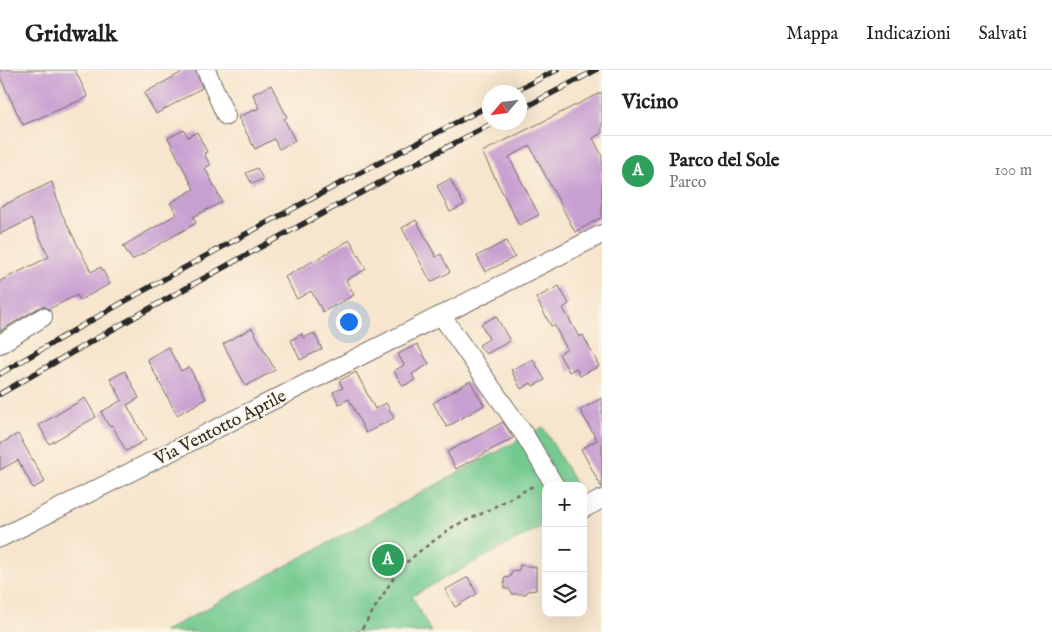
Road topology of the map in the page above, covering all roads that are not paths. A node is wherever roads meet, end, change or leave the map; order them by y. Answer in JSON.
{"nodes":[{"id":1,"x":206,"y":70,"type":"edge"},
{"id":2,"x":226,"y":116,"type":"dead end"},
{"id":3,"x":602,"y":234,"type":"edge"},
{"id":4,"x":440,"y":315,"type":"junction"},
{"id":5,"x":43,"y":317,"type":"dead end"},
{"id":6,"x":0,"y":344,"type":"edge"},
{"id":7,"x":552,"y":481,"type":"edge"},
{"id":8,"x":602,"y":500,"type":"edge"},
{"id":9,"x":587,"y":507,"type":"edge"},
{"id":10,"x":0,"y":538,"type":"edge"}],
"edges":[{"from":1,"to":2,"type":"street"},
{"from":3,"to":4,"type":"street","name":"Via Ventotto Aprile"},
{"from":4,"to":7,"type":"street"},
{"from":4,"to":10,"type":"street","name":"Via Ventotto Aprile"},
{"from":5,"to":6,"type":"street"},
{"from":8,"to":9,"type":"street"}]}
